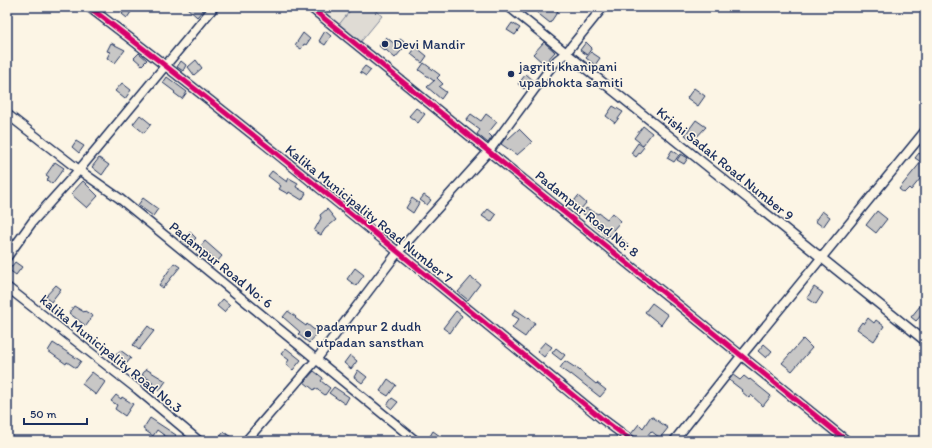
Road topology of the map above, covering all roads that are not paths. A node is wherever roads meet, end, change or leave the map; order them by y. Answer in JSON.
{"nodes":[{"id":1,"x":89,"y":7,"type":"edge"},
{"id":2,"x":214,"y":7,"type":"edge"},
{"id":3,"x":310,"y":7,"type":"edge"},
{"id":4,"x":509,"y":7,"type":"edge"},
{"id":5,"x":603,"y":7,"type":"edge"},
{"id":6,"x":566,"y":53,"type":"junction"},
{"id":7,"x":165,"y":65,"type":"junction"},
{"id":8,"x":7,"y":114,"type":"edge"},
{"id":9,"x":925,"y":131,"type":"edge"},
{"id":10,"x":489,"y":151,"type":"junction"},
{"id":11,"x":79,"y":170,"type":"junction"},
{"id":12,"x":398,"y":252,"type":"junction"},
{"id":13,"x":7,"y":257,"type":"edge"},
{"id":14,"x":822,"y":258,"type":"junction"},
{"id":15,"x":7,"y":287,"type":"edge"},
{"id":16,"x":925,"y":341,"type":"edge"},
{"id":17,"x":742,"y":355,"type":"junction"},
{"id":18,"x":316,"y":360,"type":"junction"},
{"id":19,"x":199,"y":441,"type":"edge"},
{"id":20,"x":246,"y":441,"type":"edge"},
{"id":21,"x":416,"y":441,"type":"edge"},
{"id":22,"x":632,"y":441,"type":"edge"},
{"id":23,"x":674,"y":441,"type":"edge"},
{"id":24,"x":847,"y":441,"type":"edge"}],
"edges":[{"from":1,"to":7,"type":"street","name":"Kalika Municipality Road Number 7"},
{"from":2,"to":7,"type":"street"},
{"from":3,"to":10,"type":"street","name":"Padampur Road No: 8"},
{"from":4,"to":6,"type":"street","name":"Krishi Sadak Road Number 9"},
{"from":5,"to":6,"type":"street"},
{"from":6,"to":10,"type":"street"},
{"from":6,"to":14,"type":"street","name":"Krishi Sadak Road Number 9"},
{"from":7,"to":11,"type":"street"},
{"from":7,"to":12,"type":"street","name":"Kalika Municipality Road Number 7"},
{"from":8,"to":11,"type":"street","name":"Padampur Road No: 6"},
{"from":9,"to":14,"type":"street"},
{"from":10,"to":12,"type":"street"},
{"from":10,"to":17,"type":"street","name":"Padampur Road No: 8"},
{"from":11,"to":13,"type":"street"},
{"from":11,"to":18,"type":"street","name":"Padampur Road No: 6"},
{"from":12,"to":18,"type":"street"},
{"from":12,"to":22,"type":"street","name":"Kalika Municipality Road Number 7"},
{"from":14,"to":16,"type":"street","name":"Krishi Sadak Road Number 9"},
{"from":14,"to":17,"type":"street"},
{"from":15,"to":19,"type":"street","name":"kalika Municipality Road No.3"},
{"from":17,"to":23,"type":"street"},
{"from":17,"to":24,"type":"street","name":"Padampur Road No: 8"},
{"from":18,"to":20,"type":"street"},
{"from":18,"to":21,"type":"street","name":"Padampur Road No: 6"}]}
